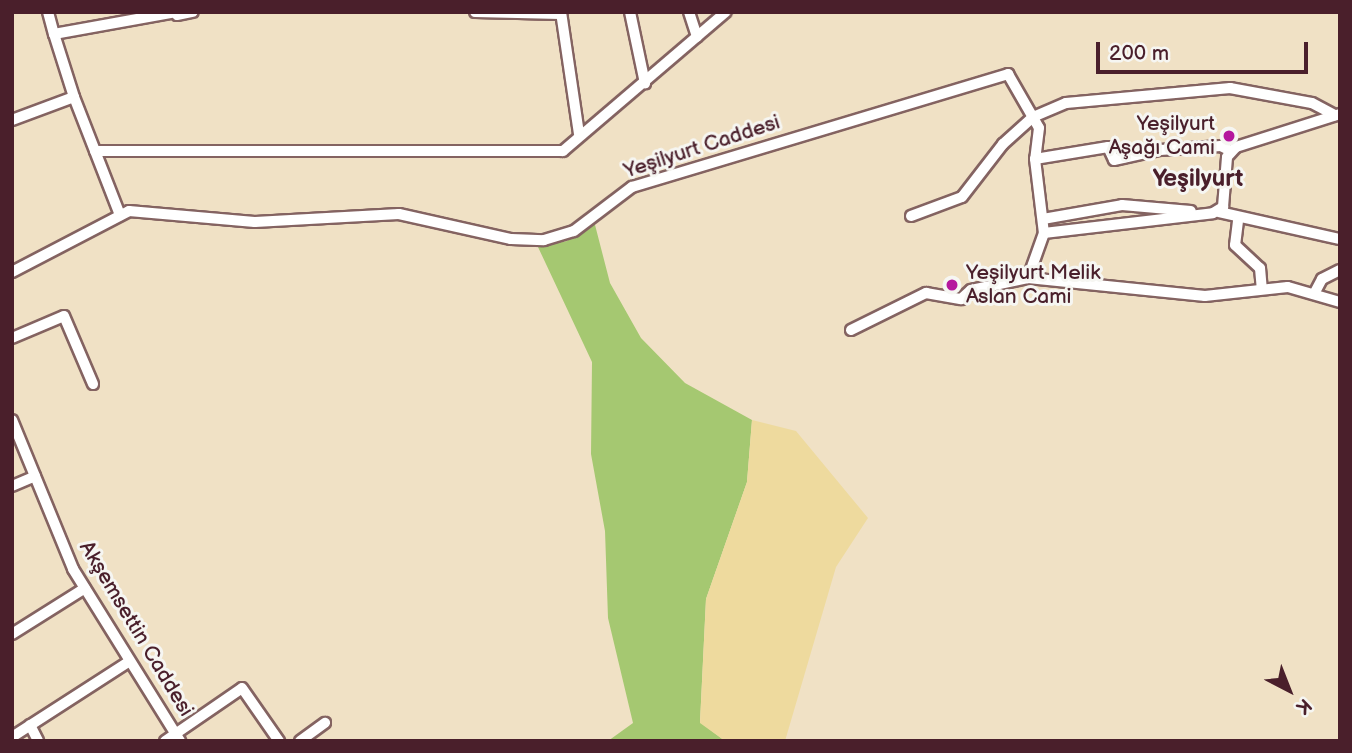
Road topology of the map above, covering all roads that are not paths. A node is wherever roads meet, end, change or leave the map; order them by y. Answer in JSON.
{"nodes":[{"id":1,"x":48,"y":12,"type":"edge"},
{"id":2,"x":110,"y":12,"type":"edge"},
{"id":3,"x":193,"y":12,"type":"edge"},
{"id":4,"x":475,"y":12,"type":"edge"},
{"id":5,"x":631,"y":12,"type":"edge"},
{"id":6,"x":689,"y":12,"type":"edge"},
{"id":7,"x":726,"y":12,"type":"edge"},
{"id":8,"x":177,"y":13,"type":"edge"},
{"id":9,"x":561,"y":13,"type":"edge"},
{"id":10,"x":112,"y":25,"type":"junction"},
{"id":11,"x":54,"y":34,"type":"junction"},
{"id":12,"x":697,"y":37,"type":"junction"},
{"id":13,"x":645,"y":83,"type":"junction"},
{"id":14,"x":74,"y":97,"type":"junction"},
{"id":15,"x":1337,"y":115,"type":"edge"},
{"id":16,"x":1033,"y":117,"type":"junction"},
{"id":17,"x":12,"y":120,"type":"edge"},
{"id":18,"x":579,"y":134,"type":"junction"},
{"id":19,"x":95,"y":151,"type":"junction"},
{"id":20,"x":1231,"y":151,"type":"junction"},
{"id":21,"x":1035,"y":159,"type":"junction"},
{"id":22,"x":1122,"y":205,"type":"junction"},
{"id":23,"x":1158,"y":207,"type":"junction"},
{"id":24,"x":1215,"y":212,"type":"junction"},
{"id":25,"x":120,"y":215,"type":"junction"},
{"id":26,"x":911,"y":216,"type":"dead end"},
{"id":27,"x":1043,"y":219,"type":"junction"},
{"id":28,"x":1159,"y":219,"type":"junction"},
{"id":29,"x":1238,"y":221,"type":"junction"},
{"id":30,"x":1125,"y":223,"type":"junction"},
{"id":31,"x":1044,"y":233,"type":"junction"},
{"id":32,"x":1340,"y":239,"type":"edge"},
{"id":33,"x":1340,"y":270,"type":"edge"},
{"id":34,"x":12,"y":272,"type":"edge"},
{"id":35,"x":1028,"y":278,"type":"junction"},
{"id":36,"x":1262,"y":289,"type":"junction"},
{"id":37,"x":1314,"y":294,"type":"junction"},
{"id":38,"x":1340,"y":302,"type":"edge"},
{"id":39,"x":851,"y":330,"type":"dead end"},
{"id":40,"x":12,"y":338,"type":"edge"},
{"id":41,"x":93,"y":384,"type":"dead end"},
{"id":42,"x":12,"y":420,"type":"edge"},
{"id":43,"x":35,"y":476,"type":"junction"},
{"id":44,"x":12,"y":486,"type":"edge"},
{"id":45,"x":85,"y":589,"type":"junction"},
{"id":46,"x":12,"y":634,"type":"edge"},
{"id":47,"x":130,"y":661,"type":"junction"},
{"id":48,"x":325,"y":723,"type":"dead end"},
{"id":49,"x":30,"y":725,"type":"junction"},
{"id":50,"x":12,"y":737,"type":"edge"},
{"id":51,"x":177,"y":737,"type":"edge"},
{"id":52,"x":38,"y":741,"type":"edge"},
{"id":53,"x":165,"y":741,"type":"edge"},
{"id":54,"x":279,"y":741,"type":"edge"},
{"id":55,"x":300,"y":741,"type":"edge"}],
"edges":[{"from":1,"to":11,"type":"street"},
{"from":2,"to":10,"type":"street"},
{"from":3,"to":8,"type":"street"},
{"from":4,"to":9,"type":"street"},
{"from":5,"to":13,"type":"street"},
{"from":6,"to":12,"type":"street"},
{"from":7,"to":12,"type":"street"},
{"from":8,"to":10,"type":"street"},
{"from":9,"to":18,"type":"street"},
{"from":10,"to":11,"type":"street"},
{"from":11,"to":14,"type":"street"},
{"from":12,"to":13,"type":"street"},
{"from":13,"to":18,"type":"street"},
{"from":14,"to":17,"type":"street"},
{"from":14,"to":19,"type":"street"},
{"from":15,"to":16,"type":"street"},
{"from":15,"to":20,"type":"street"},
{"from":16,"to":21,"type":"street"},
{"from":16,"to":25,"type":"street","name":"Yeşilyurt Caddesi"},
{"from":16,"to":26,"type":"street"},
{"from":18,"to":19,"type":"street"},
{"from":19,"to":25,"type":"street"},
{"from":20,"to":21,"type":"street"},
{"from":20,"to":24,"type":"street"},
{"from":21,"to":27,"type":"street"},
{"from":22,"to":23,"type":"street"},
{"from":22,"to":27,"type":"street"},
{"from":22,"to":30,"type":"street"},
{"from":23,"to":24,"type":"street"},
{"from":23,"to":28,"type":"street"},
{"from":24,"to":28,"type":"street"},
{"from":24,"to":29,"type":"street"},
{"from":25,"to":34,"type":"street","name":"Yeşilyurt Caddesi"},
{"from":27,"to":31,"type":"street"},
{"from":28,"to":30,"type":"street"},
{"from":29,"to":32,"type":"street"},
{"from":29,"to":36,"type":"street"},
{"from":30,"to":31,"type":"street"},
{"from":31,"to":35,"type":"street"},
{"from":33,"to":37,"type":"street"},
{"from":35,"to":36,"type":"street"},
{"from":35,"to":39,"type":"street"},
{"from":36,"to":37,"type":"street"},
{"from":37,"to":38,"type":"street"},
{"from":40,"to":41,"type":"street"},
{"from":42,"to":43,"type":"street","name":"Akşemsettin Caddesi"},
{"from":43,"to":44,"type":"street"},
{"from":43,"to":45,"type":"street","name":"Akşemsettin Caddesi"},
{"from":45,"to":46,"type":"street"},
{"from":45,"to":47,"type":"street","name":"Akşemsettin Caddesi"},
{"from":47,"to":49,"type":"street"},
{"from":47,"to":51,"type":"street","name":"Akşemsettin Caddesi"},
{"from":48,"to":55,"type":"street"},
{"from":49,"to":50,"type":"street"},
{"from":49,"to":52,"type":"street"},
{"from":51,"to":53,"type":"street"},
{"from":51,"to":54,"type":"street"}]}
